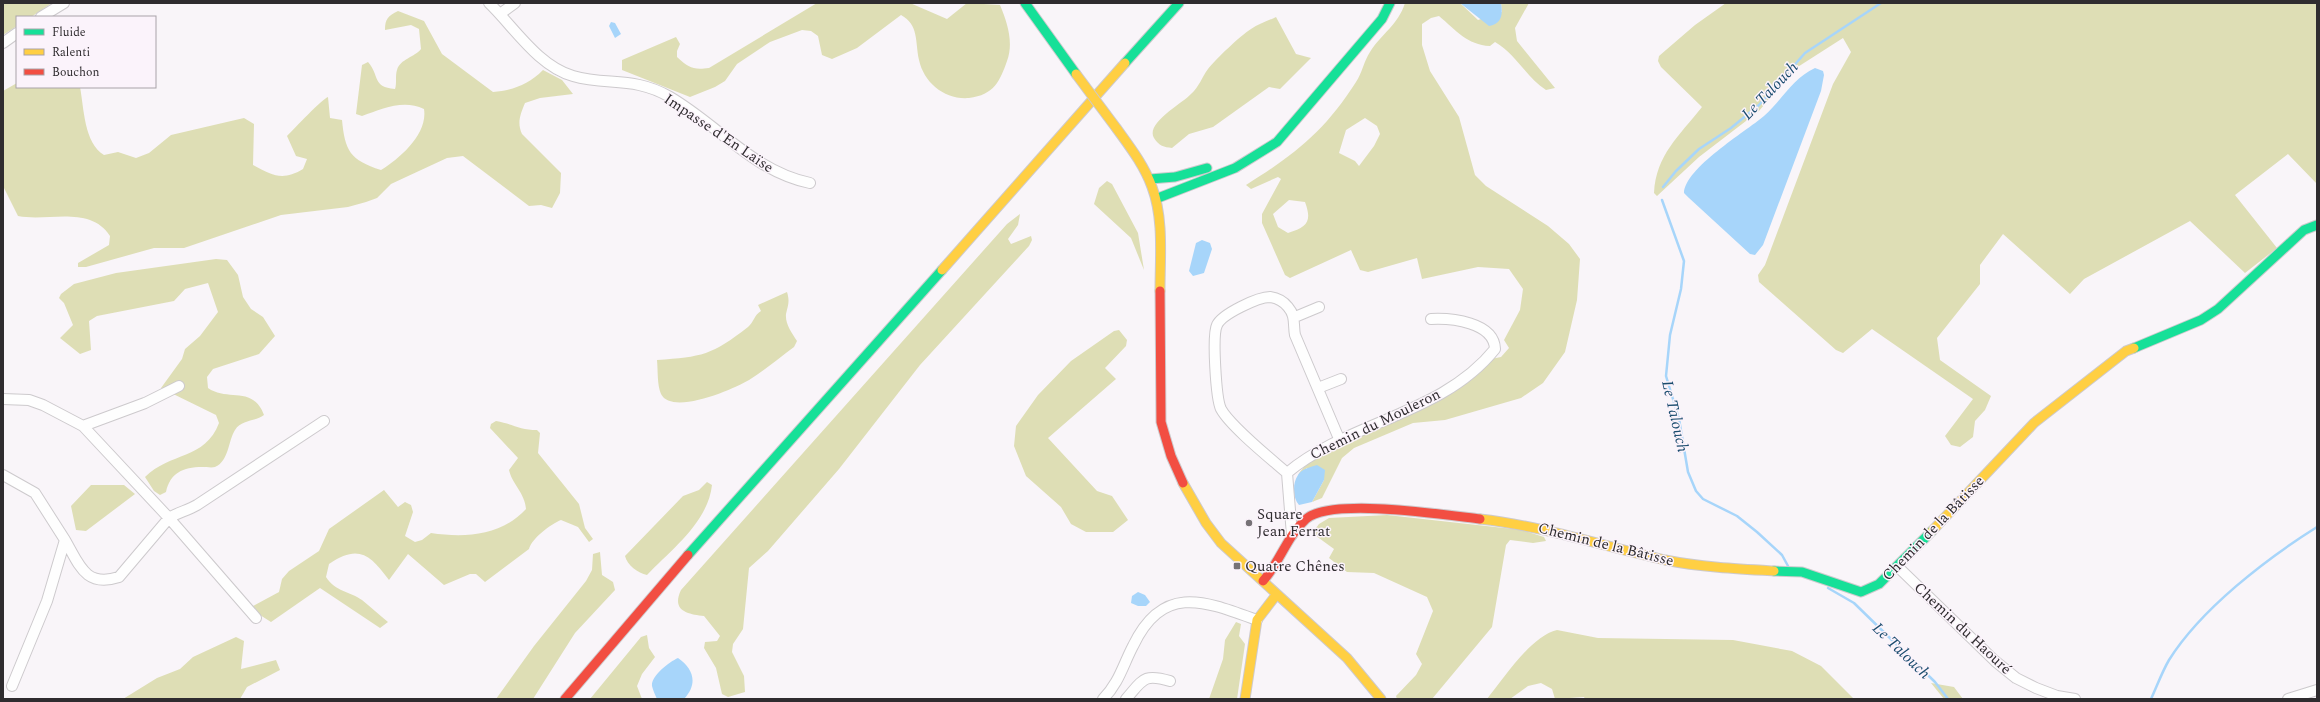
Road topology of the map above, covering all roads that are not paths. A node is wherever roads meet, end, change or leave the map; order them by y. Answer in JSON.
{"nodes":[{"id":1,"x":64,"y":3,"type":"edge"},
{"id":2,"x":489,"y":3,"type":"edge"},
{"id":3,"x":515,"y":3,"type":"edge"},
{"id":4,"x":1025,"y":3,"type":"edge"},
{"id":5,"x":1179,"y":3,"type":"edge"},
{"id":6,"x":1390,"y":3,"type":"edge"},
{"id":7,"x":1377,"y":8,"type":"edge"},
{"id":8,"x":500,"y":14,"type":"junction"},
{"id":9,"x":43,"y":16,"type":"edge"},
{"id":10,"x":16,"y":34,"type":"edge"},
{"id":11,"x":3,"y":43,"type":"edge"},
{"id":12,"x":1150,"y":179,"type":"junction"},
{"id":13,"x":810,"y":183,"type":"dead end"},
{"id":14,"x":1158,"y":198,"type":"junction"},
{"id":15,"x":2317,"y":225,"type":"edge"},
{"id":16,"x":1319,"y":307,"type":"dead end"},
{"id":17,"x":1294,"y":317,"type":"junction"},
{"id":18,"x":1431,"y":319,"type":"dead end"},
{"id":19,"x":1341,"y":379,"type":"dead end"},
{"id":20,"x":179,"y":386,"type":"dead end"},
{"id":21,"x":1318,"y":388,"type":"junction"},
{"id":22,"x":3,"y":399,"type":"edge"},
{"id":23,"x":324,"y":421,"type":"dead end"},
{"id":24,"x":84,"y":426,"type":"junction"},
{"id":25,"x":1340,"y":441,"type":"junction"},
{"id":26,"x":1286,"y":473,"type":"junction"},
{"id":27,"x":3,"y":475,"type":"edge"},
{"id":28,"x":169,"y":518,"type":"junction"},
{"id":29,"x":1292,"y":535,"type":"junction"},
{"id":30,"x":65,"y":540,"type":"junction"},
{"id":31,"x":1898,"y":567,"type":"junction"},
{"id":32,"x":1263,"y":581,"type":"junction"},
{"id":33,"x":1277,"y":594,"type":"junction"},
{"id":34,"x":256,"y":618,"type":"dead end"},
{"id":35,"x":1257,"y":620,"type":"junction"},
{"id":36,"x":1170,"y":681,"type":"dead end"},
{"id":37,"x":12,"y":686,"type":"dead end"},
{"id":38,"x":2317,"y":690,"type":"edge"},
{"id":39,"x":565,"y":699,"type":"edge"},
{"id":40,"x":1103,"y":699,"type":"edge"},
{"id":41,"x":1126,"y":699,"type":"edge"},
{"id":42,"x":1245,"y":699,"type":"edge"},
{"id":43,"x":1381,"y":699,"type":"edge"},
{"id":44,"x":2075,"y":699,"type":"edge"},
{"id":45,"x":2288,"y":699,"type":"edge"}],
"edges":[{"from":1,"to":9,"type":"street"},
{"from":2,"to":8,"type":"street","name":"Impasse d'En Laïse"},
{"from":3,"to":8,"type":"street"},
{"from":4,"to":12,"type":"main road","bridge":true},
{"from":5,"to":39,"type":"main road"},
{"from":6,"to":14,"type":"main road"},
{"from":7,"to":12,"type":"main road"},
{"from":8,"to":13,"type":"street","name":"Impasse d'En Laïse"},
{"from":10,"to":11,"type":"street"},
{"from":12,"to":14,"type":"main road"},
{"from":14,"to":32,"type":"main road"},
{"from":15,"to":31,"type":"main road","name":"Chemin de la Bâtisse"},
{"from":16,"to":17,"type":"street"},
{"from":17,"to":21,"type":"street"},
{"from":17,"to":26,"type":"street"},
{"from":18,"to":25,"type":"street","name":"Chemin du Mouleron"},
{"from":19,"to":21,"type":"street"},
{"from":20,"to":24,"type":"street"},
{"from":21,"to":25,"type":"street"},
{"from":22,"to":24,"type":"street"},
{"from":23,"to":28,"type":"street"},
{"from":24,"to":28,"type":"street"},
{"from":25,"to":26,"type":"street","name":"Chemin du Mouleron"},
{"from":26,"to":29,"type":"street"},
{"from":27,"to":30,"type":"street"},
{"from":28,"to":30,"type":"street"},
{"from":28,"to":34,"type":"street"},
{"from":29,"to":31,"type":"main road","name":"Chemin de la Bâtisse"},
{"from":29,"to":32,"type":"main road"},
{"from":30,"to":37,"type":"street"},
{"from":31,"to":44,"type":"street","name":"Chemin du Haouré"},
{"from":32,"to":33,"type":"main road"},
{"from":33,"to":35,"type":"main road"},
{"from":33,"to":43,"type":"main road"},
{"from":35,"to":40,"type":"street"},
{"from":35,"to":42,"type":"main road"},
{"from":36,"to":41,"type":"street"},
{"from":38,"to":45,"type":"street"}]}
